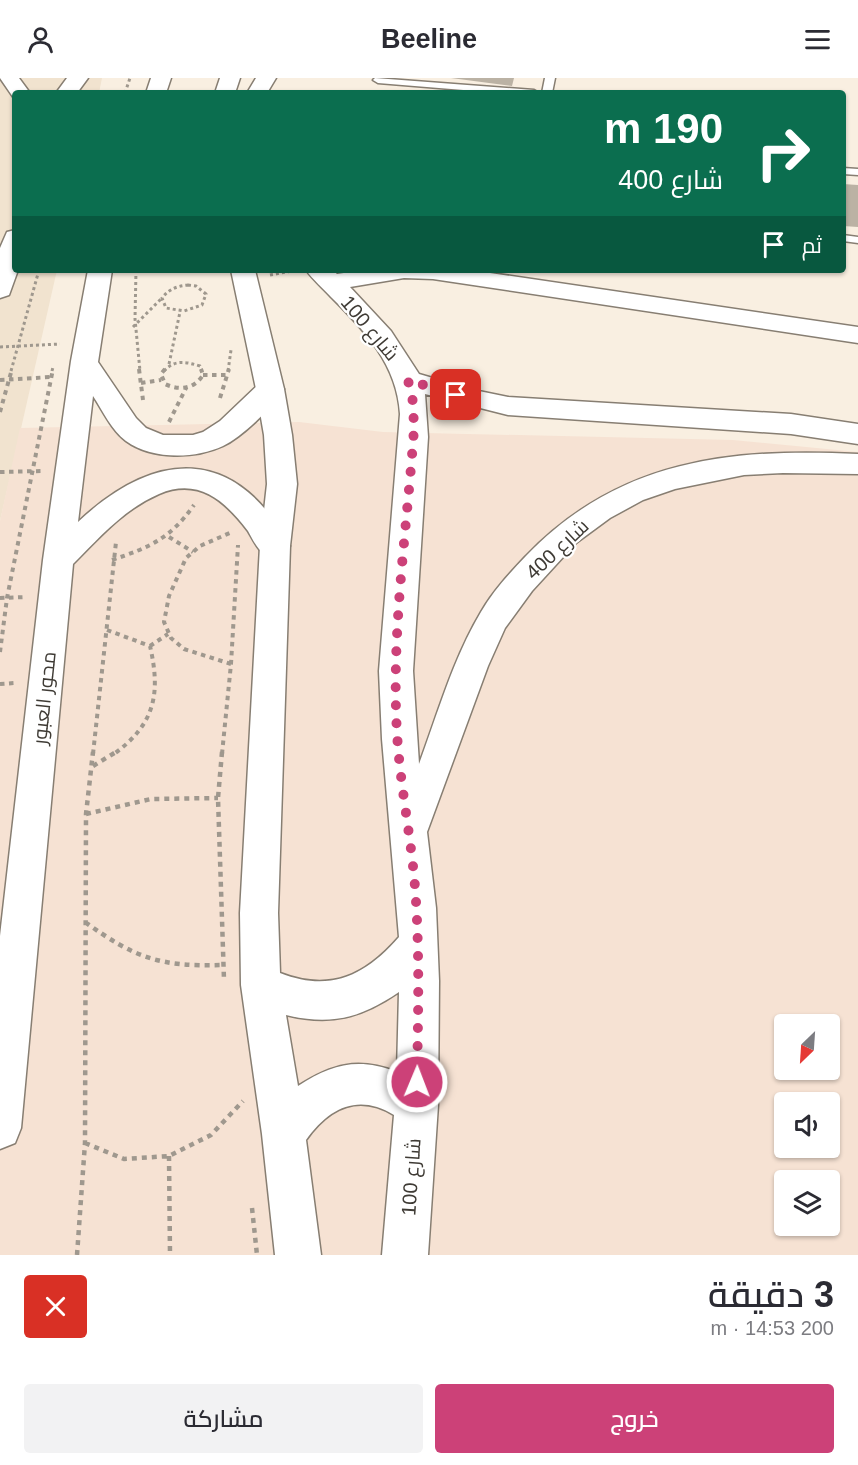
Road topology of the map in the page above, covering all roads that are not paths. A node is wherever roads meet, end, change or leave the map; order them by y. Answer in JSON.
{"nodes":[{"id":1,"x":8,"y":78,"type":"edge"},
{"id":2,"x":78,"y":78,"type":"edge"},
{"id":3,"x":379,"y":79,"type":"edge"},
{"id":4,"x":18,"y":90,"type":"edge"},
{"id":5,"x":68,"y":90,"type":"edge"},
{"id":6,"x":501,"y":90,"type":"edge"},
{"id":7,"x":12,"y":248,"type":"edge"},
{"id":8,"x":99,"y":273,"type":"edge"},
{"id":9,"x":244,"y":273,"type":"edge"},
{"id":10,"x":378,"y":273,"type":"edge"},
{"id":11,"x":444,"y":273,"type":"edge"},
{"id":12,"x":575,"y":273,"type":"edge"},
{"id":13,"x":325,"y":277,"type":"edge"},
{"id":14,"x":0,"y":290,"type":"edge"},
{"id":15,"x":858,"y":316,"type":"edge"},
{"id":16,"x":858,"y":335,"type":"edge"},
{"id":17,"x":66,"y":357,"type":"junction"},
{"id":18,"x":408,"y":380,"type":"junction"},
{"id":19,"x":270,"y":389,"type":"junction"},
{"id":20,"x":858,"y":434,"type":"edge"},
{"id":21,"x":858,"y":464,"type":"edge"},
{"id":22,"x":275,"y":546,"type":"junction"},
{"id":23,"x":58,"y":560,"type":"junction"},
{"id":24,"x":409,"y":832,"type":"junction"},
{"id":25,"x":419,"y":944,"type":"junction"},
{"id":26,"x":243,"y":986,"type":"junction"},
{"id":27,"x":417,"y":1106,"type":"junction"},
{"id":28,"x":0,"y":1128,"type":"edge"},
{"id":29,"x":284,"y":1134,"type":"junction"},
{"id":30,"x":298,"y":1255,"type":"edge"},
{"id":31,"x":405,"y":1255,"type":"edge"}],
"edges":[{"from":1,"to":4,"type":"main road"},
{"from":2,"to":5,"type":"main road"},
{"from":3,"to":6,"type":"lane"},
{"from":7,"to":14,"type":"main road"},
{"from":8,"to":17,"type":"main road","name":"محور العبور"},
{"from":9,"to":19,"type":"main road"},
{"from":10,"to":13,"type":"main road"},
{"from":11,"to":16,"type":"main road"},
{"from":12,"to":15,"type":"main road"},
{"from":13,"to":18,"type":"main road","name":"شارع 100"},
{"from":17,"to":19,"type":"main road"},
{"from":17,"to":23,"type":"main road","name":"محور العبور"},
{"from":18,"to":20,"type":"main road"},
{"from":18,"to":24,"type":"main road","name":"شارع 100"},
{"from":19,"to":22,"type":"main road"},
{"from":21,"to":24,"type":"main road","name":"شارع 400"},
{"from":22,"to":23,"type":"main road"},
{"from":22,"to":26,"type":"main road"},
{"from":23,"to":28,"type":"main road","name":"محور العبور"},
{"from":24,"to":25,"type":"main road","name":"شارع 100"},
{"from":25,"to":26,"type":"main road"},
{"from":25,"to":27,"type":"main road","name":"شارع 100"},
{"from":26,"to":29,"type":"main road"},
{"from":27,"to":29,"type":"main road"},
{"from":27,"to":31,"type":"main road","name":"شارع 100"},
{"from":29,"to":30,"type":"main road"}]}
